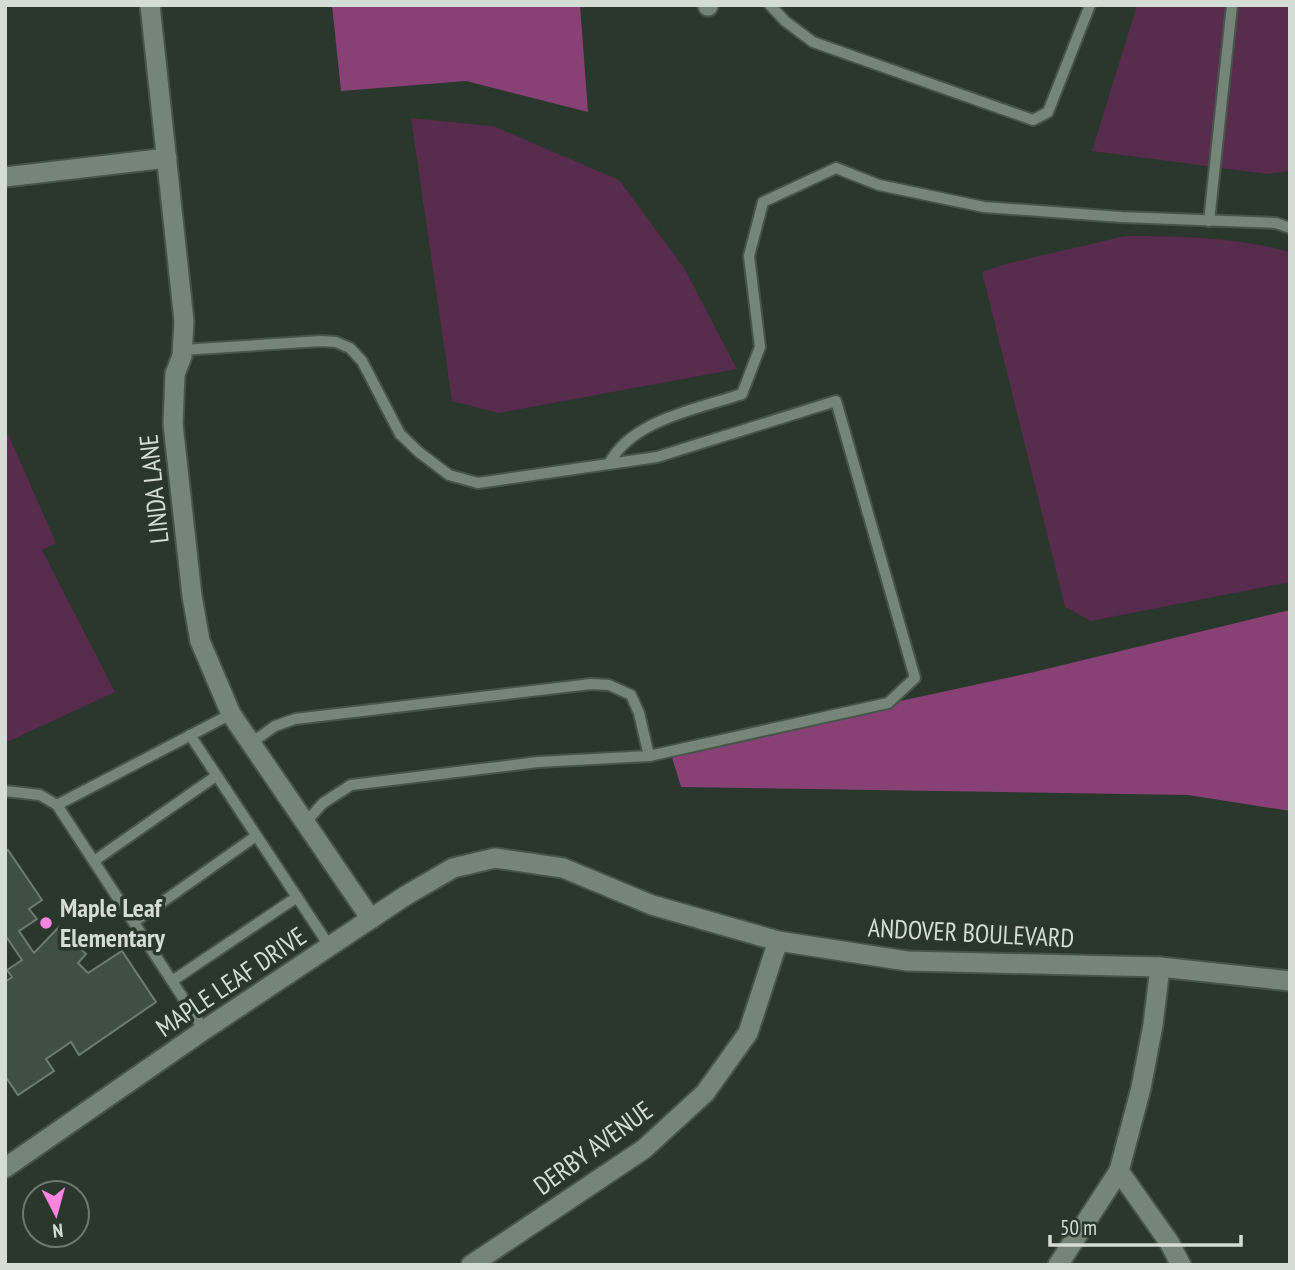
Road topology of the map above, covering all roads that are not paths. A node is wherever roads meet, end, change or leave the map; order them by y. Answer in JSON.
{"nodes":[{"id":1,"x":150,"y":5,"type":"edge"},
{"id":2,"x":770,"y":5,"type":"edge"},
{"id":3,"x":1090,"y":5,"type":"edge"},
{"id":4,"x":1232,"y":5,"type":"edge"},
{"id":5,"x":167,"y":159,"type":"junction"},
{"id":6,"x":5,"y":177,"type":"edge"},
{"id":7,"x":1209,"y":221,"type":"junction"},
{"id":8,"x":1290,"y":228,"type":"edge"},
{"id":9,"x":182,"y":349,"type":"junction"},
{"id":10,"x":609,"y":464,"type":"junction"},
{"id":11,"x":231,"y":714,"type":"junction"},
{"id":12,"x":190,"y":735,"type":"junction"},
{"id":13,"x":251,"y":743,"type":"junction"},
{"id":14,"x":649,"y":756,"type":"junction"},
{"id":15,"x":216,"y":776,"type":"junction"},
{"id":16,"x":5,"y":792,"type":"edge"},
{"id":17,"x":57,"y":805,"type":"junction"},
{"id":18,"x":305,"y":823,"type":"junction"},
{"id":19,"x":256,"y":836,"type":"junction"},
{"id":20,"x":495,"y":858,"type":"joint"},
{"id":21,"x":94,"y":861,"type":"junction"},
{"id":22,"x":297,"y":897,"type":"junction"},
{"id":23,"x":371,"y":919,"type":"junction"},
{"id":24,"x":134,"y":922,"type":"junction"},
{"id":25,"x":778,"y":942,"type":"junction"},
{"id":26,"x":330,"y":947,"type":"junction"},
{"id":27,"x":1160,"y":967,"type":"junction"},
{"id":28,"x":172,"y":981,"type":"junction"},
{"id":29,"x":1290,"y":981,"type":"edge"},
{"id":30,"x":204,"y":1030,"type":"junction"},
{"id":31,"x":5,"y":1168,"type":"edge"},
{"id":32,"x":1119,"y":1171,"type":"junction"},
{"id":33,"x":471,"y":1265,"type":"edge"},
{"id":34,"x":1058,"y":1265,"type":"edge"},
{"id":35,"x":1181,"y":1265,"type":"edge"}],
"edges":[{"from":1,"to":5,"type":"street","name":"LINDA LANE"},
{"from":2,"to":3,"type":"lane"},
{"from":4,"to":7,"type":"lane"},
{"from":5,"to":6,"type":"street"},
{"from":5,"to":9,"type":"street","name":"LINDA LANE"},
{"from":7,"to":8,"type":"lane"},
{"from":7,"to":10,"type":"lane"},
{"from":9,"to":10,"type":"lane"},
{"from":9,"to":11,"type":"street","name":"LINDA LANE"},
{"from":10,"to":14,"type":"lane"},
{"from":11,"to":12,"type":"lane"},
{"from":11,"to":13,"type":"street","name":"LINDA LANE"},
{"from":12,"to":15,"type":"lane"},
{"from":12,"to":17,"type":"lane"},
{"from":13,"to":14,"type":"lane"},
{"from":13,"to":18,"type":"street","name":"LINDA LANE"},
{"from":14,"to":18,"type":"lane"},
{"from":15,"to":19,"type":"lane"},
{"from":15,"to":21,"type":"lane"},
{"from":16,"to":17,"type":"lane"},
{"from":17,"to":21,"type":"lane"},
{"from":18,"to":23,"type":"street","name":"LINDA LANE"},
{"from":19,"to":22,"type":"lane"},
{"from":19,"to":24,"type":"lane"},
{"from":20,"to":23,"type":"street","name":"MAPLE LEAF DRIVE"},
{"from":20,"to":25,"type":"street","name":"ANDOVER BOULEVARD"},
{"from":21,"to":24,"type":"lane"},
{"from":22,"to":26,"type":"lane"},
{"from":22,"to":28,"type":"lane"},
{"from":23,"to":26,"type":"street","name":"MAPLE LEAF DRIVE"},
{"from":24,"to":28,"type":"lane"},
{"from":25,"to":27,"type":"street","name":"ANDOVER BOULEVARD"},
{"from":25,"to":33,"type":"street","name":"DERBY AVENUE"},
{"from":26,"to":30,"type":"street","name":"MAPLE LEAF DRIVE"},
{"from":27,"to":29,"type":"street","name":"ANDOVER BOULEVARD"},
{"from":27,"to":32,"type":"street"},
{"from":28,"to":30,"type":"lane"},
{"from":30,"to":31,"type":"street","name":"MAPLE LEAF DRIVE"},
{"from":32,"to":34,"type":"street"},
{"from":32,"to":35,"type":"street"}]}
